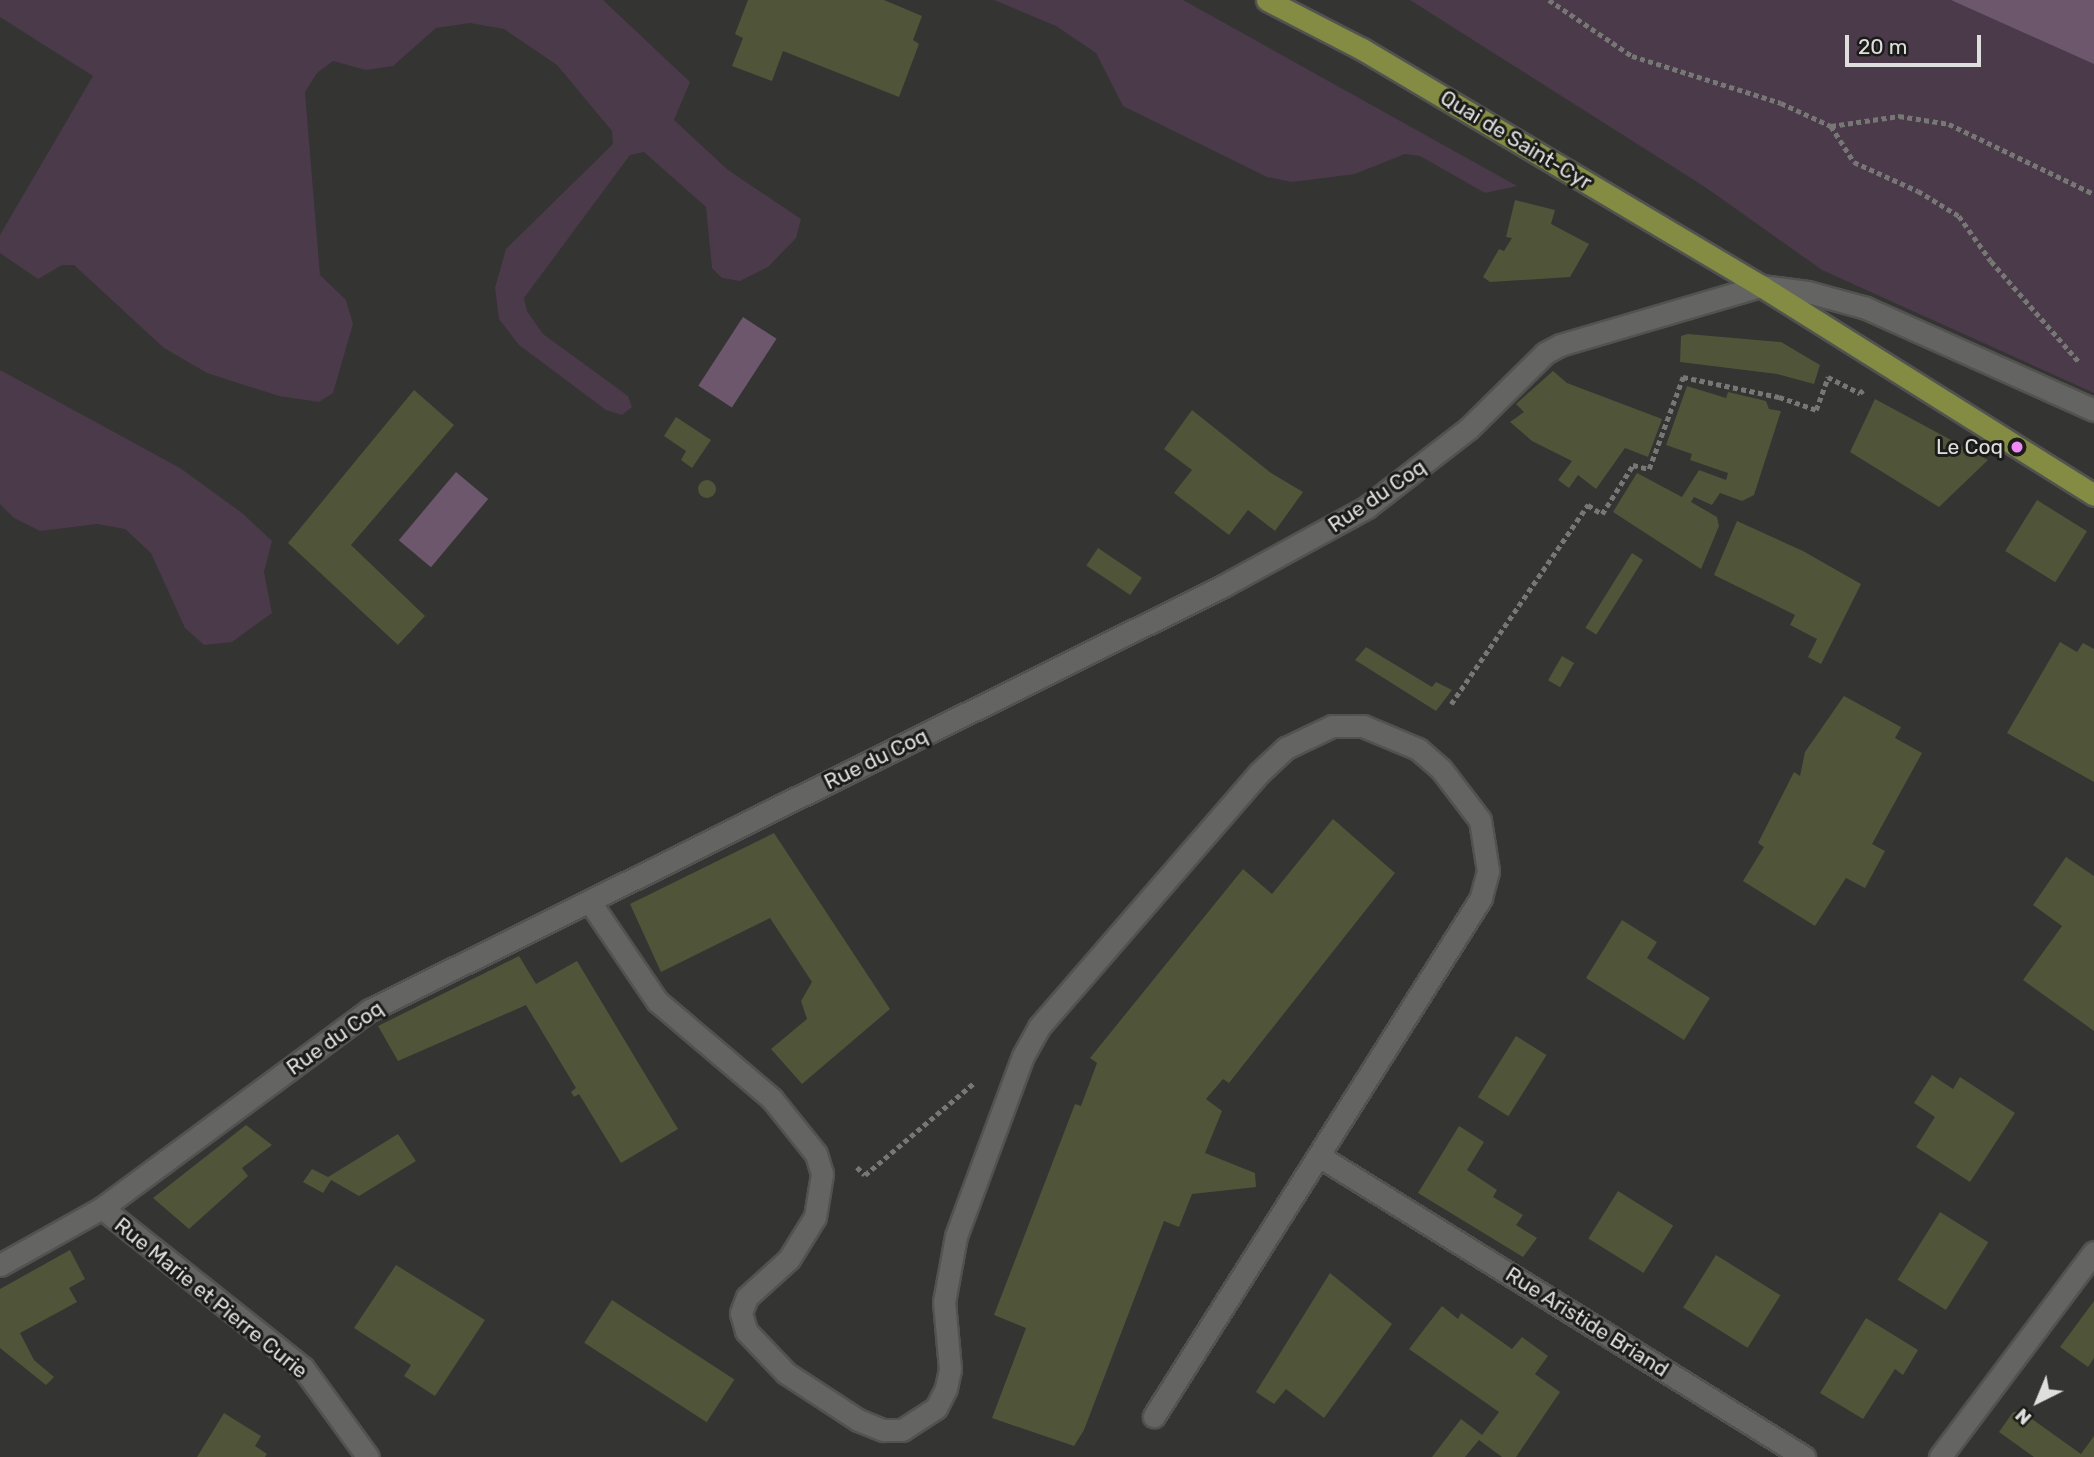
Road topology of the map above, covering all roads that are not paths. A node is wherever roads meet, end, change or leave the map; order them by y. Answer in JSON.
{"nodes":[{"id":1,"x":1267,"y":0,"type":"edge"},
{"id":2,"x":1761,"y":286,"type":"junction"},
{"id":3,"x":2094,"y":410,"type":"edge"},
{"id":4,"x":2094,"y":495,"type":"edge"},
{"id":5,"x":590,"y":902,"type":"junction"},
{"id":6,"x":1319,"y":1156,"type":"junction"},
{"id":7,"x":102,"y":1208,"type":"junction"},
{"id":8,"x":2094,"y":1252,"type":"edge"},
{"id":9,"x":0,"y":1265,"type":"edge"},
{"id":10,"x":1154,"y":1416,"type":"dead end"},
{"id":11,"x":368,"y":1457,"type":"edge"},
{"id":12,"x":1804,"y":1457,"type":"edge"},
{"id":13,"x":1940,"y":1457,"type":"edge"}],
"edges":[{"from":1,"to":2,"type":"main road","name":"Quai de Saint-Cyr"},
{"from":2,"to":3,"type":"street"},
{"from":2,"to":4,"type":"main road","name":"Quai de Saint-Cyr"},
{"from":2,"to":5,"type":"street","name":"Rue du Coq"},
{"from":5,"to":6,"type":"street"},
{"from":5,"to":7,"type":"street","name":"Rue du Coq"},
{"from":6,"to":10,"type":"street"},
{"from":6,"to":12,"type":"street","name":"Rue Aristide Briand"},
{"from":7,"to":9,"type":"street","name":"Rue du Coq"},
{"from":7,"to":11,"type":"street","name":"Rue Marie et Pierre Curie"},
{"from":8,"to":13,"type":"street"}]}
